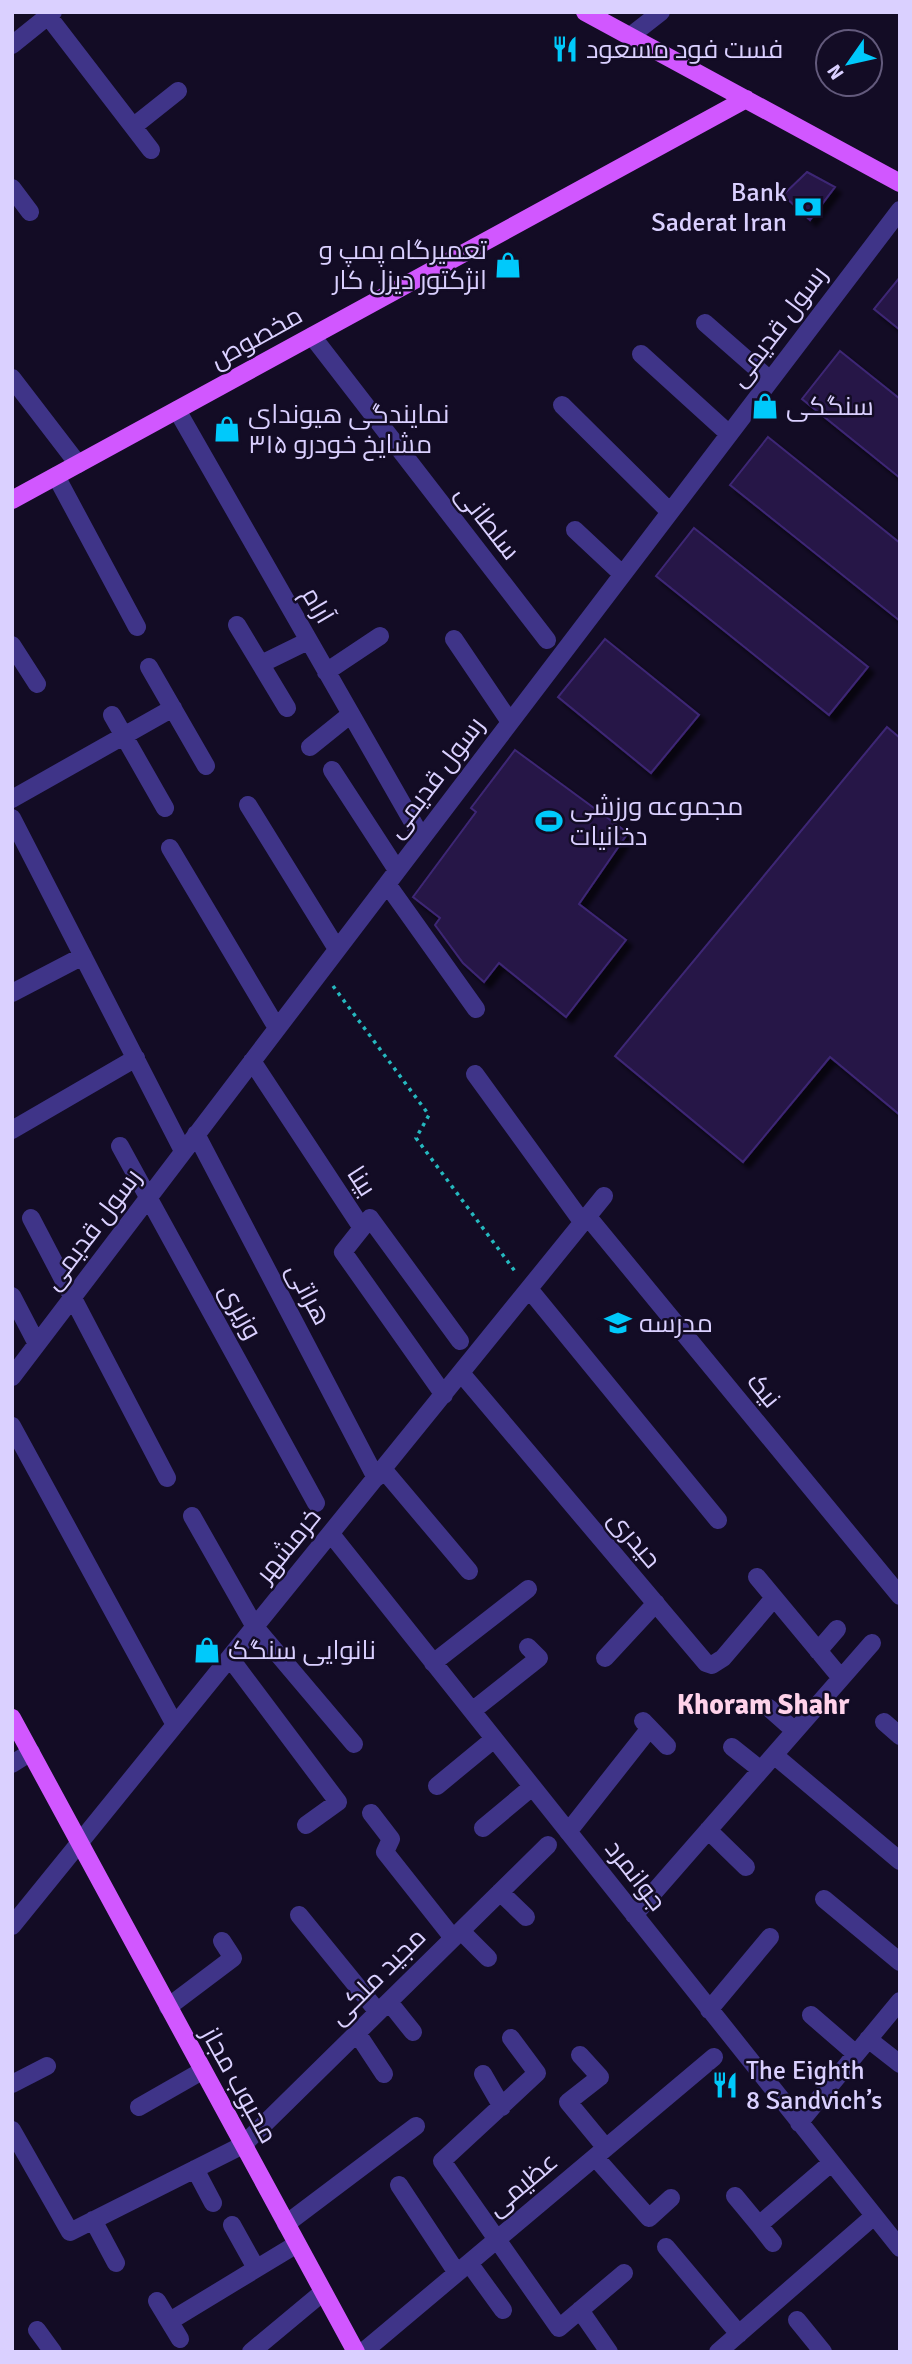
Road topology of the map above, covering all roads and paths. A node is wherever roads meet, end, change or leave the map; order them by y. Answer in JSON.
{"nodes":[{"id":1,"x":585,"y":12,"type":"edge"},
{"id":2,"x":660,"y":12,"type":"edge"},
{"id":3,"x":50,"y":14,"type":"edge"},
{"id":4,"x":629,"y":37,"type":"junction"},
{"id":5,"x":12,"y":45,"type":"edge"},
{"id":6,"x":178,"y":91,"type":"dead end"},
{"id":7,"x":747,"y":99,"type":"junction"},
{"id":8,"x":134,"y":126,"type":"junction"},
{"id":9,"x":150,"y":150,"type":"dead end"},
{"id":10,"x":900,"y":183,"type":"edge"},
{"id":11,"x":12,"y":188,"type":"edge"},
{"id":12,"x":900,"y":209,"type":"edge"},
{"id":13,"x":30,"y":212,"type":"dead end"},
{"id":14,"x":705,"y":323,"type":"dead end"},
{"id":15,"x":312,"y":336,"type":"junction"},
{"id":16,"x":640,"y":354,"type":"dead end"},
{"id":17,"x":12,"y":378,"type":"edge"},
{"id":18,"x":770,"y":380,"type":"junction"},
{"id":19,"x":562,"y":405,"type":"dead end"},
{"id":20,"x":177,"y":410,"type":"junction"},
{"id":21,"x":729,"y":434,"type":"junction"},
{"id":22,"x":78,"y":464,"type":"junction"},
{"id":23,"x":56,"y":476,"type":"junction"},
{"id":24,"x":12,"y":500,"type":"edge"},
{"id":25,"x":670,"y":512,"type":"junction"},
{"id":26,"x":575,"y":530,"type":"dead end"},
{"id":27,"x":622,"y":574,"type":"junction"},
{"id":28,"x":237,"y":625,"type":"dead end"},
{"id":29,"x":137,"y":627,"type":"dead end"},
{"id":30,"x":380,"y":636,"type":"dead end"},
{"id":31,"x":454,"y":639,"type":"dead end"},
{"id":32,"x":547,"y":640,"type":"dead end"},
{"id":33,"x":308,"y":641,"type":"junction"},
{"id":34,"x":12,"y":645,"type":"edge"},
{"id":35,"x":261,"y":664,"type":"junction"},
{"id":36,"x":149,"y":667,"type":"dead end"},
{"id":37,"x":326,"y":672,"type":"junction"},
{"id":38,"x":37,"y":684,"type":"dead end"},
{"id":39,"x":173,"y":708,"type":"junction"},
{"id":40,"x":287,"y":708,"type":"dead end"},
{"id":41,"x":351,"y":714,"type":"junction"},
{"id":42,"x":112,"y":715,"type":"dead end"},
{"id":43,"x":510,"y":722,"type":"junction"},
{"id":44,"x":124,"y":736,"type":"junction"},
{"id":45,"x":310,"y":747,"type":"dead end"},
{"id":46,"x":206,"y":766,"type":"dead end"},
{"id":47,"x":332,"y":770,"type":"dead end"},
{"id":48,"x":12,"y":799,"type":"edge"},
{"id":49,"x":248,"y":806,"type":"dead end"},
{"id":50,"x":165,"y":808,"type":"dead end"},
{"id":51,"x":12,"y":818,"type":"edge"},
{"id":52,"x":415,"y":827,"type":"dead end"},
{"id":53,"x":170,"y":848,"type":"dead end"},
{"id":54,"x":392,"y":877,"type":"junction"},
{"id":55,"x":337,"y":949,"type":"junction"},
{"id":56,"x":83,"y":956,"type":"junction"},
{"id":57,"x":321,"y":970,"type":"junction"},
{"id":58,"x":12,"y":993,"type":"edge"},
{"id":59,"x":476,"y":1009,"type":"dead end"},
{"id":60,"x":277,"y":1028,"type":"junction"},
{"id":61,"x":135,"y":1058,"type":"junction"},
{"id":62,"x":252,"y":1061,"type":"junction"},
{"id":63,"x":475,"y":1074,"type":"dead end"},
{"id":64,"x":13,"y":1129,"type":"edge"},
{"id":65,"x":197,"y":1134,"type":"junction"},
{"id":66,"x":120,"y":1146,"type":"dead end"},
{"id":67,"x":183,"y":1151,"type":"junction"},
{"id":68,"x":604,"y":1196,"type":"dead end"},
{"id":69,"x":149,"y":1197,"type":"junction"},
{"id":70,"x":32,"y":1218,"type":"dead end"},
{"id":71,"x":585,"y":1220,"type":"junction"},
{"id":72,"x":362,"y":1228,"type":"junction"},
{"id":73,"x":529,"y":1289,"type":"junction"},
{"id":74,"x":12,"y":1296,"type":"edge"},
{"id":75,"x":73,"y":1296,"type":"junction"},
{"id":76,"x":460,"y":1340,"type":"dead end"},
{"id":77,"x":37,"y":1344,"type":"junction"},
{"id":78,"x":461,"y":1373,"type":"junction"},
{"id":79,"x":12,"y":1377,"type":"edge"},
{"id":80,"x":444,"y":1395,"type":"junction"},
{"id":81,"x":12,"y":1426,"type":"edge"},
{"id":82,"x":379,"y":1474,"type":"junction"},
{"id":83,"x":167,"y":1478,"type":"dead end"},
{"id":84,"x":316,"y":1503,"type":"dead end"},
{"id":85,"x":192,"y":1516,"type":"dead end"},
{"id":86,"x":718,"y":1520,"type":"dead end"},
{"id":87,"x":331,"y":1534,"type":"junction"},
{"id":88,"x":469,"y":1570,"type":"dead end"},
{"id":89,"x":757,"y":1577,"type":"dead end"},
{"id":90,"x":528,"y":1589,"type":"dead end"},
{"id":91,"x":900,"y":1596,"type":"edge"},
{"id":92,"x":774,"y":1598,"type":"junction"},
{"id":93,"x":656,"y":1603,"type":"junction"},
{"id":94,"x":255,"y":1627,"type":"junction"},
{"id":95,"x":837,"y":1629,"type":"dead end"},
{"id":96,"x":872,"y":1643,"type":"dead end"},
{"id":97,"x":528,"y":1647,"type":"dead end"},
{"id":98,"x":818,"y":1651,"type":"junction"},
{"id":99,"x":230,"y":1658,"type":"junction"},
{"id":100,"x":605,"y":1658,"type":"dead end"},
{"id":101,"x":433,"y":1663,"type":"junction"},
{"id":102,"x":841,"y":1678,"type":"junction"},
{"id":103,"x":769,"y":1708,"type":"dead end"},
{"id":104,"x":472,"y":1711,"type":"junction"},
{"id":105,"x":12,"y":1718,"type":"edge"},
{"id":106,"x":884,"y":1722,"type":"dead end"},
{"id":107,"x":175,"y":1725,"type":"junction"},
{"id":108,"x":795,"y":1731,"type":"junction"},
{"id":109,"x":900,"y":1736,"type":"edge"},
{"id":110,"x":494,"y":1739,"type":"junction"},
{"id":111,"x":354,"y":1744,"type":"dead end"},
{"id":112,"x":667,"y":1746,"type":"dead end"},
{"id":113,"x":732,"y":1747,"type":"dead end"},
{"id":114,"x":31,"y":1752,"type":"junction"},
{"id":115,"x":774,"y":1755,"type":"junction"},
{"id":116,"x":12,"y":1764,"type":"edge"},
{"id":117,"x":761,"y":1770,"type":"junction"},
{"id":118,"x":437,"y":1786,"type":"dead end"},
{"id":119,"x":532,"y":1787,"type":"junction"},
{"id":120,"x":371,"y":1813,"type":"dead end"},
{"id":121,"x":306,"y":1825,"type":"dead end"},
{"id":122,"x":483,"y":1828,"type":"dead end"},
{"id":123,"x":708,"y":1830,"type":"junction"},
{"id":124,"x":568,"y":1832,"type":"junction"},
{"id":125,"x":79,"y":1844,"type":"junction"},
{"id":126,"x":548,"y":1844,"type":"dead end"},
{"id":127,"x":900,"y":1861,"type":"edge"},
{"id":128,"x":746,"y":1867,"type":"dead end"},
{"id":129,"x":500,"y":1892,"type":"junction"},
{"id":130,"x":824,"y":1899,"type":"dead end"},
{"id":131,"x":299,"y":1915,"type":"dead end"},
{"id":132,"x":634,"y":1915,"type":"junction"},
{"id":133,"x":526,"y":1917,"type":"dead end"},
{"id":134,"x":12,"y":1926,"type":"edge"},
{"id":135,"x":457,"y":1935,"type":"junction"},
{"id":136,"x":770,"y":1937,"type":"dead end"},
{"id":137,"x":222,"y":1941,"type":"dead end"},
{"id":138,"x":488,"y":1958,"type":"dead end"},
{"id":139,"x":900,"y":1962,"type":"edge"},
{"id":140,"x":900,"y":2001,"type":"edge"},
{"id":141,"x":168,"y":2007,"type":"junction"},
{"id":142,"x":383,"y":2007,"type":"junction"},
{"id":143,"x":709,"y":2010,"type":"junction"},
{"id":144,"x":811,"y":2015,"type":"dead end"},
{"id":145,"x":413,"y":2032,"type":"dead end"},
{"id":146,"x":357,"y":2034,"type":"junction"},
{"id":147,"x":511,"y":2038,"type":"dead end"},
{"id":148,"x":869,"y":2039,"type":"junction"},
{"id":149,"x":856,"y":2054,"type":"junction"},
{"id":150,"x":580,"y":2055,"type":"dead end"},
{"id":151,"x":714,"y":2057,"type":"dead end"},
{"id":152,"x":900,"y":2064,"type":"edge"},
{"id":153,"x":47,"y":2066,"type":"dead end"},
{"id":154,"x":202,"y":2071,"type":"junction"},
{"id":155,"x":384,"y":2074,"type":"dead end"},
{"id":156,"x":483,"y":2074,"type":"dead end"},
{"id":157,"x":12,"y":2084,"type":"edge"},
{"id":158,"x":139,"y":2107,"type":"dead end"},
{"id":159,"x":502,"y":2107,"type":"junction"},
{"id":160,"x":799,"y":2123,"type":"junction"},
{"id":161,"x":416,"y":2126,"type":"dead end"},
{"id":162,"x":12,"y":2130,"type":"edge"},
{"id":163,"x":243,"y":2145,"type":"junction"},
{"id":164,"x":600,"y":2152,"type":"junction"},
{"id":165,"x":831,"y":2163,"type":"junction"},
{"id":166,"x":195,"y":2169,"type":"junction"},
{"id":167,"x":399,"y":2185,"type":"dead end"},
{"id":168,"x":735,"y":2196,"type":"dead end"},
{"id":169,"x":671,"y":2198,"type":"dead end"},
{"id":170,"x":213,"y":2203,"type":"dead end"},
{"id":171,"x":874,"y":2216,"type":"junction"},
{"id":172,"x":93,"y":2221,"type":"junction"},
{"id":173,"x":286,"y":2224,"type":"junction"},
{"id":174,"x":232,"y":2225,"type":"dead end"},
{"id":175,"x":759,"y":2225,"type":"junction"},
{"id":176,"x":497,"y":2240,"type":"junction"},
{"id":177,"x":773,"y":2243,"type":"dead end"},
{"id":178,"x":297,"y":2244,"type":"junction"},
{"id":179,"x":666,"y":2247,"type":"dead end"},
{"id":180,"x":900,"y":2248,"type":"edge"},
{"id":181,"x":116,"y":2263,"type":"dead end"},
{"id":182,"x":463,"y":2268,"type":"junction"},
{"id":183,"x":256,"y":2269,"type":"junction"},
{"id":184,"x":624,"y":2273,"type":"dead end"},
{"id":185,"x":323,"y":2291,"type":"junction"},
{"id":186,"x":157,"y":2301,"type":"dead end"},
{"id":187,"x":503,"y":2310,"type":"dead end"},
{"id":188,"x":580,"y":2311,"type":"junction"},
{"id":189,"x":797,"y":2320,"type":"dead end"},
{"id":190,"x":170,"y":2321,"type":"junction"},
{"id":191,"x":37,"y":2330,"type":"dead end"},
{"id":192,"x":739,"y":2334,"type":"junction"},
{"id":193,"x":180,"y":2339,"type":"dead end"},
{"id":194,"x":53,"y":2352,"type":"edge"},
{"id":195,"x":251,"y":2352,"type":"edge"},
{"id":196,"x":356,"y":2352,"type":"edge"},
{"id":197,"x":363,"y":2352,"type":"edge"},
{"id":198,"x":609,"y":2352,"type":"edge"},
{"id":199,"x":718,"y":2352,"type":"edge"},
{"id":200,"x":822,"y":2352,"type":"edge"}],
"edges":[{"from":1,"to":4,"type":"main road"},
{"from":2,"to":4,"type":"street"},
{"from":3,"to":5,"type":"street"},
{"from":3,"to":8,"type":"street"},
{"from":4,"to":7,"type":"main road"},
{"from":6,"to":8,"type":"street"},
{"from":7,"to":10,"type":"main road"},
{"from":7,"to":15,"type":"main road","name":"مخصوص"},
{"from":8,"to":9,"type":"street"},
{"from":11,"to":13,"type":"street"},
{"from":12,"to":18,"type":"street","name":"رسول قدیمی"},
{"from":14,"to":18,"type":"street"},
{"from":15,"to":20,"type":"main road","name":"مخصوص"},
{"from":15,"to":32,"type":"street","name":"سلطانی"},
{"from":16,"to":21,"type":"street"},
{"from":17,"to":22,"type":"street"},
{"from":18,"to":21,"type":"street","name":"رسول قدیمی"},
{"from":19,"to":25,"type":"street"},
{"from":20,"to":22,"type":"main road","name":"مخصوص"},
{"from":20,"to":33,"type":"street","name":"آرام"},
{"from":21,"to":25,"type":"street","name":"رسول قدیمی"},
{"from":22,"to":23,"type":"main road","name":"مخصوص"},
{"from":23,"to":24,"type":"main road","name":"مخصوص"},
{"from":23,"to":29,"type":"street"},
{"from":25,"to":27,"type":"street","name":"رسول قدیمی"},
{"from":26,"to":27,"type":"street"},
{"from":27,"to":43,"type":"street","name":"رسول قدیمی"},
{"from":28,"to":35,"type":"street"},
{"from":30,"to":37,"type":"street"},
{"from":31,"to":43,"type":"street"},
{"from":33,"to":35,"type":"street"},
{"from":33,"to":37,"type":"street","name":"آرام"},
{"from":34,"to":38,"type":"street"},
{"from":35,"to":40,"type":"street"},
{"from":36,"to":39,"type":"street"},
{"from":37,"to":41,"type":"street","name":"آرام"},
{"from":39,"to":44,"type":"street"},
{"from":39,"to":46,"type":"street"},
{"from":41,"to":45,"type":"street"},
{"from":41,"to":52,"type":"street","name":"آرام"},
{"from":42,"to":44,"type":"street"},
{"from":43,"to":54,"type":"street","name":"رسول قدیمی"},
{"from":44,"to":48,"type":"street"},
{"from":44,"to":50,"type":"street"},
{"from":47,"to":54,"type":"street"},
{"from":49,"to":55,"type":"street"},
{"from":51,"to":56,"type":"street"},
{"from":53,"to":60,"type":"street"},
{"from":54,"to":55,"type":"street","name":"رسول قدیمی"},
{"from":54,"to":59,"type":"street"},
{"from":55,"to":57,"type":"street","name":"رسول قدیمی"},
{"from":56,"to":58,"type":"street"},
{"from":56,"to":61,"type":"street"},
{"from":57,"to":60,"type":"street","name":"رسول قدیمی"},
{"from":57,"to":73,"type":"path"},
{"from":60,"to":62,"type":"street","name":"رسول قدیمی"},
{"from":61,"to":64,"type":"street"},
{"from":61,"to":67,"type":"street"},
{"from":62,"to":65,"type":"street","name":"رسول قدیمی"},
{"from":62,"to":72,"type":"street","name":"بینا"},
{"from":63,"to":71,"type":"street","name":"نیک"},
{"from":65,"to":67,"type":"street","name":"رسول قدیمی"},
{"from":65,"to":82,"type":"street","name":"هراتی"},
{"from":66,"to":69,"type":"street","name":"وزیری"},
{"from":67,"to":69,"type":"street","name":"رسول قدیمی"},
{"from":68,"to":71,"type":"street","name":"خرمشهر"},
{"from":69,"to":75,"type":"street","name":"رسول قدیمی"},
{"from":69,"to":84,"type":"street","name":"وزیری"},
{"from":70,"to":75,"type":"street"},
{"from":71,"to":73,"type":"street","name":"خرمشهر"},
{"from":71,"to":91,"type":"street","name":"نیک"},
{"from":72,"to":76,"type":"street"},
{"from":72,"to":80,"type":"street","name":"بینا"},
{"from":73,"to":78,"type":"street","name":"خرمشهر"},
{"from":73,"to":86,"type":"street"},
{"from":74,"to":77,"type":"street"},
{"from":75,"to":77,"type":"street","name":"رسول قدیمی"},
{"from":75,"to":83,"type":"street"},
{"from":77,"to":79,"type":"street","name":"رسول قدیمی"},
{"from":78,"to":80,"type":"street","name":"خرمشهر"},
{"from":78,"to":93,"type":"street","name":"حیدری"},
{"from":80,"to":82,"type":"street","name":"خرمشهر"},
{"from":81,"to":107,"type":"street"},
{"from":82,"to":87,"type":"street","name":"خرمشهر"},
{"from":82,"to":88,"type":"street","name":"هراتی"},
{"from":85,"to":94,"type":"street"},
{"from":87,"to":94,"type":"street","name":"خرمشهر"},
{"from":87,"to":101,"type":"street","name":"جوانمرد"},
{"from":89,"to":92,"type":"street"},
{"from":90,"to":101,"type":"street"},
{"from":92,"to":93,"type":"street","name":"حیدری"},
{"from":92,"to":98,"type":"street"},
{"from":93,"to":100,"type":"street"},
{"from":94,"to":99,"type":"street","name":"خرمشهر"},
{"from":94,"to":111,"type":"street"},
{"from":95,"to":98,"type":"street"},
{"from":96,"to":102,"type":"street"},
{"from":97,"to":104,"type":"street"},
{"from":98,"to":102,"type":"street"},
{"from":99,"to":107,"type":"street","name":"خرمشهر"},
{"from":99,"to":121,"type":"street"},
{"from":101,"to":104,"type":"street","name":"جوانمرد"},
{"from":102,"to":108,"type":"street"},
{"from":103,"to":108,"type":"street"},
{"from":104,"to":110,"type":"street","name":"جوانمرد"},
{"from":105,"to":114,"type":"main road","name":"محبوب مجاز"},
{"from":106,"to":109,"type":"street"},
{"from":107,"to":125,"type":"street","name":"خرمشهر"},
{"from":108,"to":115,"type":"street"},
{"from":110,"to":118,"type":"street"},
{"from":110,"to":119,"type":"street","name":"جوانمرد"},
{"from":112,"to":124,"type":"street"},
{"from":113,"to":117,"type":"street"},
{"from":114,"to":116,"type":"street"},
{"from":114,"to":125,"type":"main road","name":"محبوب مجاز"},
{"from":115,"to":117,"type":"street"},
{"from":115,"to":127,"type":"street"},
{"from":117,"to":123,"type":"street"},
{"from":119,"to":122,"type":"street"},
{"from":119,"to":124,"type":"street","name":"جوانمرد"},
{"from":120,"to":135,"type":"street"},
{"from":123,"to":128,"type":"street"},
{"from":123,"to":132,"type":"street"},
{"from":124,"to":132,"type":"street","name":"جوانمرد"},
{"from":125,"to":134,"type":"street","name":"خرمشهر"},
{"from":125,"to":141,"type":"main road","name":"محبوب مجاز"},
{"from":126,"to":129,"type":"street","name":"مجید ملکی"},
{"from":129,"to":133,"type":"street"},
{"from":129,"to":135,"type":"street","name":"مجید ملکی"},
{"from":130,"to":139,"type":"street"},
{"from":131,"to":142,"type":"street"},
{"from":132,"to":143,"type":"street","name":"جوانمرد"},
{"from":135,"to":138,"type":"street"},
{"from":135,"to":142,"type":"street","name":"مجید ملکی"},
{"from":136,"to":143,"type":"street"},
{"from":137,"to":141,"type":"street"},
{"from":140,"to":148,"type":"street"},
{"from":141,"to":154,"type":"main road","name":"محبوب مجاز"},
{"from":142,"to":145,"type":"street"},
{"from":142,"to":146,"type":"street","name":"مجید ملکی"},
{"from":143,"to":160,"type":"street","name":"جوانمرد"},
{"from":144,"to":149,"type":"street"},
{"from":146,"to":155,"type":"street"},
{"from":146,"to":163,"type":"street","name":"مجید ملکی"},
{"from":147,"to":159,"type":"street"},
{"from":148,"to":149,"type":"street"},
{"from":148,"to":152,"type":"street"},
{"from":149,"to":160,"type":"street"},
{"from":150,"to":164,"type":"street"},
{"from":151,"to":164,"type":"street","name":"عظیمی"},
{"from":153,"to":157,"type":"street"},
{"from":154,"to":158,"type":"street"},
{"from":154,"to":163,"type":"main road","name":"محبوب مجاز"},
{"from":156,"to":159,"type":"street"},
{"from":159,"to":176,"type":"street"},
{"from":160,"to":165,"type":"street","name":"جوانمرد"},
{"from":161,"to":173,"type":"street"},
{"from":162,"to":172,"type":"street"},
{"from":163,"to":166,"type":"street","name":"مجید ملکی"},
{"from":163,"to":173,"type":"main road","name":"محبوب مجاز"},
{"from":164,"to":169,"type":"street"},
{"from":164,"to":176,"type":"street","name":"عظیمی"},
{"from":165,"to":171,"type":"street","name":"جوانمرد"},
{"from":165,"to":175,"type":"street"},
{"from":166,"to":170,"type":"street"},
{"from":166,"to":172,"type":"street","name":"مجید ملکی"},
{"from":167,"to":182,"type":"street"},
{"from":168,"to":175,"type":"street"},
{"from":171,"to":180,"type":"street","name":"جوانمرد"},
{"from":171,"to":192,"type":"street"},
{"from":172,"to":181,"type":"street"},
{"from":173,"to":178,"type":"main road","name":"محبوب مجاز"},
{"from":174,"to":183,"type":"street"},
{"from":175,"to":177,"type":"street"},
{"from":176,"to":182,"type":"street","name":"عظیمی"},
{"from":176,"to":188,"type":"street"},
{"from":178,"to":183,"type":"street"},
{"from":178,"to":185,"type":"main road","name":"محبوب مجاز"},
{"from":179,"to":192,"type":"street"},
{"from":182,"to":187,"type":"street"},
{"from":182,"to":197,"type":"street","name":"عظیمی"},
{"from":183,"to":190,"type":"street"},
{"from":184,"to":188,"type":"street"},
{"from":185,"to":195,"type":"street"},
{"from":185,"to":196,"type":"main road","name":"محبوب مجاز"},
{"from":186,"to":190,"type":"street"},
{"from":188,"to":198,"type":"street"},
{"from":189,"to":200,"type":"street"},
{"from":190,"to":193,"type":"street"},
{"from":191,"to":194,"type":"street"},
{"from":192,"to":199,"type":"street"}]}
